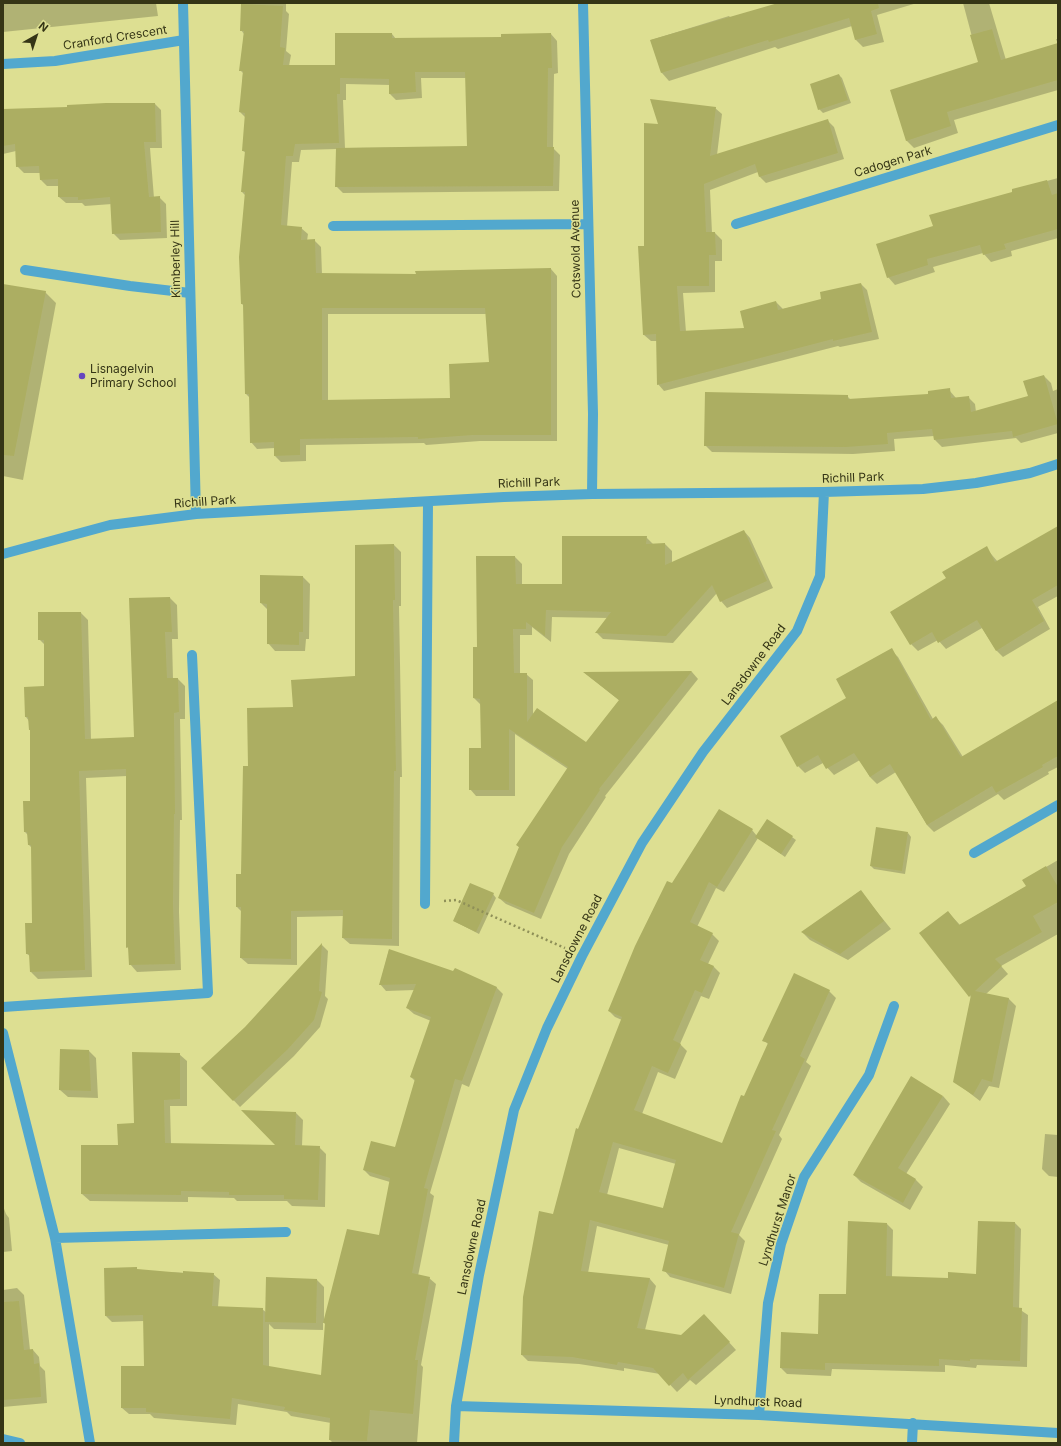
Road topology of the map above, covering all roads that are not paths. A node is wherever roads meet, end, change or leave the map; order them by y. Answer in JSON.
{"nodes":[{"id":1,"x":183,"y":3,"type":"edge"},
{"id":2,"x":583,"y":3,"type":"edge"},
{"id":3,"x":184,"y":40,"type":"junction"},
{"id":4,"x":3,"y":64,"type":"edge"},
{"id":5,"x":1058,"y":126,"type":"edge"},
{"id":6,"x":588,"y":224,"type":"junction"},
{"id":7,"x":736,"y":224,"type":"dead end"},
{"id":8,"x":333,"y":226,"type":"dead end"},
{"id":9,"x":25,"y":270,"type":"dead end"},
{"id":10,"x":190,"y":293,"type":"junction"},
{"id":11,"x":1058,"y":464,"type":"edge"},
{"id":12,"x":824,"y":492,"type":"junction"},
{"id":13,"x":592,"y":494,"type":"junction"},
{"id":14,"x":428,"y":502,"type":"junction"},
{"id":15,"x":196,"y":514,"type":"junction"},
{"id":16,"x":3,"y":554,"type":"edge"},
{"id":17,"x":192,"y":655,"type":"dead end"},
{"id":18,"x":1058,"y":805,"type":"edge"},
{"id":19,"x":974,"y":853,"type":"dead end"},
{"id":20,"x":425,"y":904,"type":"road end"},
{"id":21,"x":894,"y":1006,"type":"dead end"},
{"id":22,"x":3,"y":1007,"type":"edge"},
{"id":23,"x":3,"y":1033,"type":"edge"},
{"id":24,"x":286,"y":1232,"type":"dead end"},
{"id":25,"x":55,"y":1238,"type":"junction"},
{"id":26,"x":456,"y":1406,"type":"junction"},
{"id":27,"x":759,"y":1415,"type":"junction"},
{"id":28,"x":913,"y":1423,"type":"junction"},
{"id":29,"x":1058,"y":1434,"type":"edge"},
{"id":30,"x":3,"y":1439,"type":"edge"},
{"id":31,"x":20,"y":1443,"type":"edge"},
{"id":32,"x":90,"y":1443,"type":"edge"},
{"id":33,"x":454,"y":1443,"type":"edge"},
{"id":34,"x":912,"y":1443,"type":"edge"}],
"edges":[{"from":1,"to":3,"type":"street","name":"Kimberley Hill"},
{"from":2,"to":6,"type":"street","name":"Cotswold Avenue"},
{"from":3,"to":4,"type":"street","name":"Cranford Crescent"},
{"from":3,"to":10,"type":"street","name":"Kimberley Hill"},
{"from":5,"to":7,"type":"street","name":"Cadogen Park"},
{"from":6,"to":8,"type":"street"},
{"from":6,"to":13,"type":"street","name":"Cotswold Avenue"},
{"from":9,"to":10,"type":"street"},
{"from":10,"to":15,"type":"street","name":"Kimberley Hill"},
{"from":11,"to":12,"type":"street","name":"Richill Park"},
{"from":12,"to":13,"type":"street","name":"Richill Park"},
{"from":12,"to":26,"type":"street","name":"Lansdowne Road"},
{"from":13,"to":14,"type":"street","name":"Richill Park"},
{"from":14,"to":15,"type":"street","name":"Richill Park"},
{"from":14,"to":20,"type":"street"},
{"from":15,"to":16,"type":"street","name":"Richill Park"},
{"from":17,"to":22,"type":"street"},
{"from":18,"to":19,"type":"street"},
{"from":21,"to":27,"type":"street","name":"Lyndhurst Manor"},
{"from":23,"to":25,"type":"street"},
{"from":24,"to":25,"type":"street"},
{"from":25,"to":32,"type":"street"},
{"from":26,"to":27,"type":"street","name":"Lyndhurst Road"},
{"from":26,"to":33,"type":"street","name":"Lansdowne Road"},
{"from":27,"to":28,"type":"street","name":"Lyndhurst Road"},
{"from":28,"to":29,"type":"street","name":"Lyndhurst Road"},
{"from":28,"to":34,"type":"street"},
{"from":30,"to":31,"type":"street"}]}
